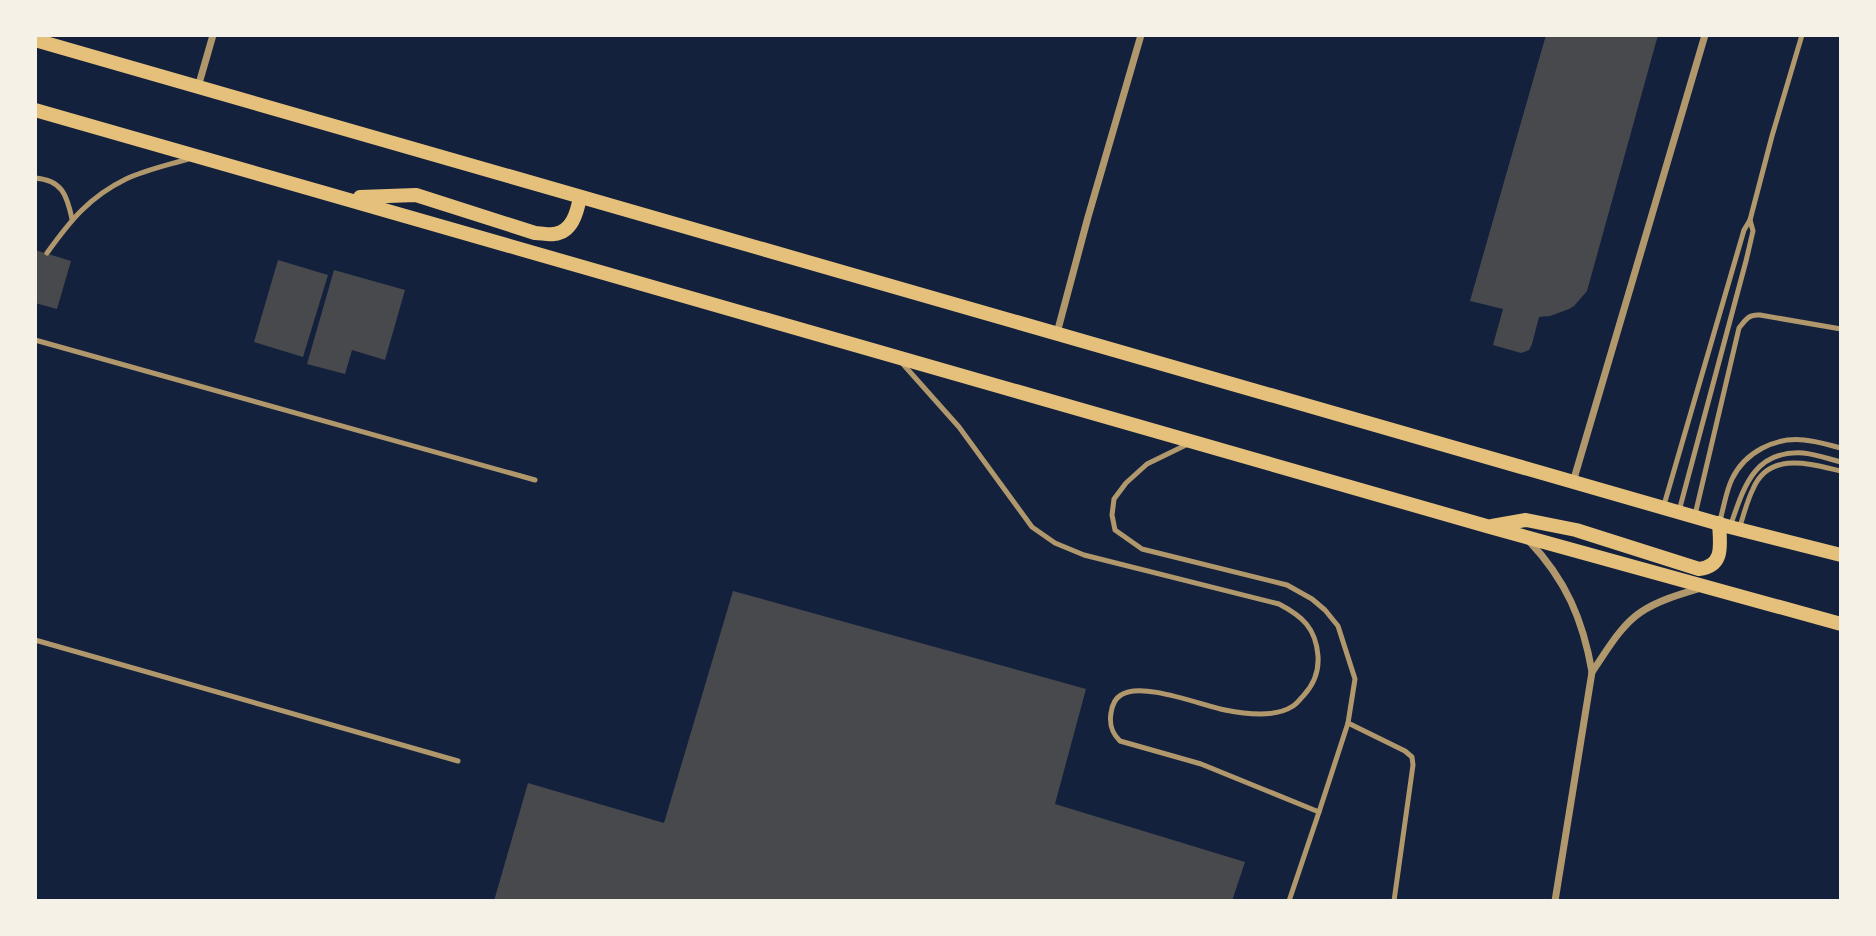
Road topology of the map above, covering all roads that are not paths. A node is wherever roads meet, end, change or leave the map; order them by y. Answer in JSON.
{"nodes":[{"id":1,"x":213,"y":35,"type":"edge"},
{"id":2,"x":1141,"y":35,"type":"edge"},
{"id":3,"x":1705,"y":35,"type":"edge"},
{"id":4,"x":1802,"y":35,"type":"edge"},
{"id":5,"x":35,"y":40,"type":"edge"},
{"id":6,"x":35,"y":48,"type":"edge"},
{"id":7,"x":64,"y":48,"type":"junction"},
{"id":8,"x":198,"y":87,"type":"junction"},
{"id":9,"x":35,"y":110,"type":"edge"},
{"id":10,"x":198,"y":156,"type":"junction"},
{"id":11,"x":35,"y":178,"type":"edge"},
{"id":12,"x":580,"y":197,"type":"junction"},
{"id":13,"x":344,"y":198,"type":"junction"},
{"id":14,"x":72,"y":219,"type":"junction"},
{"id":15,"x":1750,"y":220,"type":"junction"},
{"id":16,"x":47,"y":253,"type":"dead end"},
{"id":17,"x":1841,"y":329,"type":"edge"},
{"id":18,"x":1057,"y":333,"type":"junction"},
{"id":19,"x":35,"y":340,"type":"edge"},
{"id":20,"x":895,"y":355,"type":"junction"},
{"id":21,"x":1194,"y":441,"type":"junction"},
{"id":22,"x":1841,"y":448,"type":"edge"},
{"id":23,"x":1841,"y":462,"type":"edge"},
{"id":24,"x":1841,"y":471,"type":"edge"},
{"id":25,"x":535,"y":480,"type":"dead end"},
{"id":26,"x":1573,"y":482,"type":"junction"},
{"id":27,"x":1663,"y":508,"type":"junction"},
{"id":28,"x":1679,"y":512,"type":"junction"},
{"id":29,"x":1695,"y":517,"type":"junction"},
{"id":30,"x":1490,"y":527,"type":"junction"},
{"id":31,"x":1729,"y":527,"type":"junction"},
{"id":32,"x":1523,"y":536,"type":"junction"},
{"id":33,"x":1841,"y":555,"type":"edge"},
{"id":34,"x":1705,"y":586,"type":"junction"},
{"id":35,"x":1841,"y":624,"type":"edge"},
{"id":36,"x":35,"y":640,"type":"edge"},
{"id":37,"x":1592,"y":672,"type":"junction"},
{"id":38,"x":1348,"y":723,"type":"junction"},
{"id":39,"x":458,"y":761,"type":"dead end"},
{"id":40,"x":1319,"y":812,"type":"junction"},
{"id":41,"x":1289,"y":901,"type":"edge"},
{"id":42,"x":1394,"y":901,"type":"edge"},
{"id":43,"x":1555,"y":901,"type":"edge"}],
"edges":[{"from":1,"to":8,"type":"street"},
{"from":2,"to":18,"type":"street"},
{"from":3,"to":26,"type":"street"},
{"from":4,"to":15,"type":"lane"},
{"from":5,"to":7,"type":"main road"},
{"from":6,"to":7,"type":"main road"},
{"from":7,"to":8,"type":"main road"},
{"from":8,"to":12,"type":"main road"},
{"from":9,"to":10,"type":"main road"},
{"from":10,"to":13,"type":"main road"},
{"from":10,"to":14,"type":"lane"},
{"from":11,"to":14,"type":"lane"},
{"from":12,"to":13,"type":"main road"},
{"from":12,"to":18,"type":"main road"},
{"from":13,"to":20,"type":"main road"},
{"from":14,"to":16,"type":"lane"},
{"from":15,"to":27,"type":"lane"},
{"from":15,"to":28,"type":"lane"},
{"from":17,"to":29,"type":"lane"},
{"from":18,"to":26,"type":"main road"},
{"from":19,"to":25,"type":"lane"},
{"from":20,"to":21,"type":"main road"},
{"from":20,"to":40,"type":"lane"},
{"from":21,"to":30,"type":"main road"},
{"from":21,"to":38,"type":"lane"},
{"from":22,"to":31,"type":"lane"},
{"from":23,"to":31,"type":"lane"},
{"from":24,"to":31,"type":"lane"},
{"from":26,"to":27,"type":"main road"},
{"from":27,"to":28,"type":"main road"},
{"from":28,"to":29,"type":"main road"},
{"from":29,"to":31,"type":"main road"},
{"from":30,"to":31,"type":"main road"},
{"from":30,"to":32,"type":"main road"},
{"from":31,"to":33,"type":"main road"},
{"from":32,"to":34,"type":"main road"},
{"from":32,"to":37,"type":"street"},
{"from":34,"to":35,"type":"main road"},
{"from":34,"to":37,"type":"street"},
{"from":36,"to":39,"type":"lane"},
{"from":37,"to":43,"type":"street"},
{"from":38,"to":40,"type":"lane"},
{"from":38,"to":42,"type":"lane"},
{"from":40,"to":41,"type":"lane"}]}
